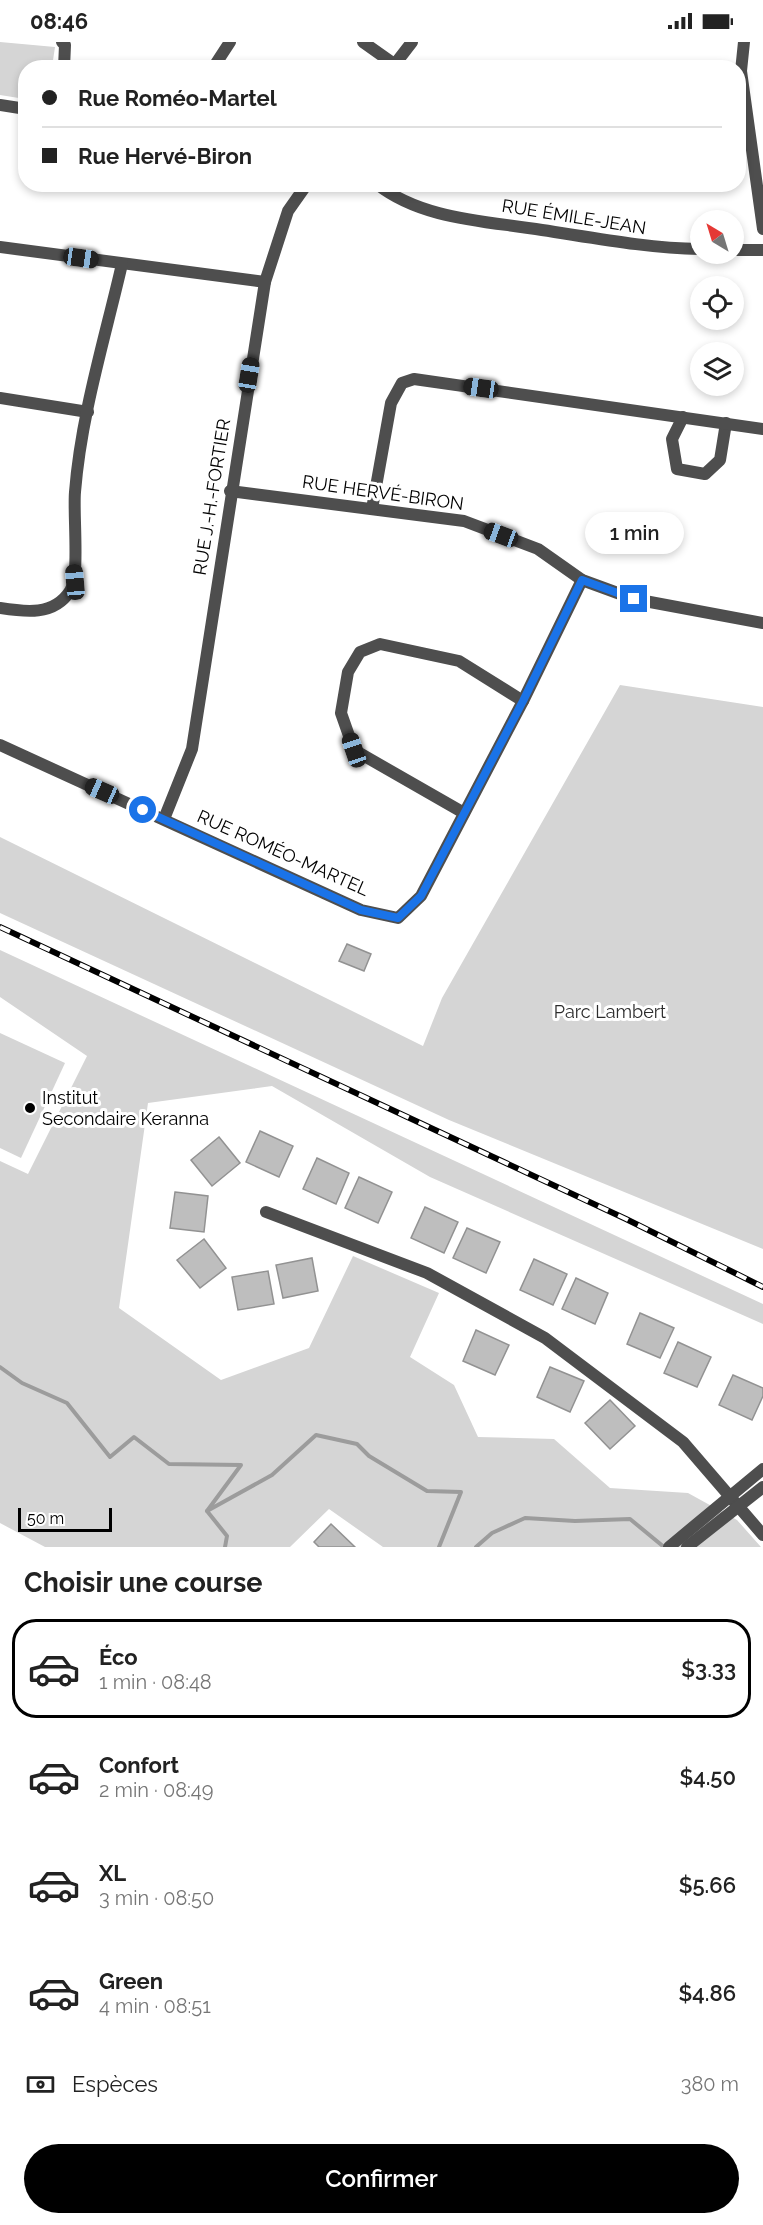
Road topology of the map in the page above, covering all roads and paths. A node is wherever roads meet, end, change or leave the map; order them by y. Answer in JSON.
{"nodes":[{"id":1,"x":62,"y":42,"type":"edge"},
{"id":2,"x":230,"y":42,"type":"edge"},
{"id":3,"x":363,"y":42,"type":"edge"},
{"id":4,"x":412,"y":42,"type":"edge"},
{"id":5,"x":744,"y":42,"type":"edge"},
{"id":6,"x":64,"y":60,"type":"edge"},
{"id":7,"x":218,"y":60,"type":"edge"},
{"id":8,"x":386,"y":60,"type":"edge"},
{"id":9,"x":398,"y":60,"type":"edge"},
{"id":10,"x":742,"y":60,"type":"edge"},
{"id":11,"x":0,"y":105,"type":"edge"},
{"id":12,"x":746,"y":106,"type":"edge"},
{"id":13,"x":18,"y":108,"type":"edge"},
{"id":14,"x":301,"y":192,"type":"edge"},
{"id":15,"x":386,"y":192,"type":"edge"},
{"id":16,"x":763,"y":229,"type":"edge"},
{"id":17,"x":0,"y":247,"type":"edge"},
{"id":18,"x":690,"y":249,"type":"edge"},
{"id":19,"x":744,"y":250,"type":"edge"},
{"id":20,"x":763,"y":250,"type":"edge"},
{"id":21,"x":122,"y":264,"type":"junction"},
{"id":22,"x":265,"y":282,"type":"junction"},
{"id":23,"x":0,"y":398,"type":"edge"},
{"id":24,"x":88,"y":412,"type":"junction"},
{"id":25,"x":683,"y":417,"type":"junction"},
{"id":26,"x":726,"y":423,"type":"junction"},
{"id":27,"x":763,"y":429,"type":"edge"},
{"id":28,"x":231,"y":491,"type":"junction"},
{"id":29,"x":372,"y":508,"type":"junction"},
{"id":30,"x":582,"y":580,"type":"junction"},
{"id":31,"x":0,"y":608,"type":"edge"},
{"id":32,"x":763,"y":623,"type":"edge"},
{"id":33,"x":523,"y":701,"type":"junction"},
{"id":34,"x":0,"y":745,"type":"edge"},
{"id":35,"x":464,"y":813,"type":"junction"},
{"id":36,"x":164,"y":819,"type":"junction"},
{"id":37,"x":266,"y":1212,"type":"dead end"},
{"id":38,"x":763,"y":1469,"type":"edge"},
{"id":39,"x":763,"y":1487,"type":"edge"},
{"id":40,"x":735,"y":1502,"type":"junction"},
{"id":41,"x":763,"y":1535,"type":"edge"},
{"id":42,"x":669,"y":1547,"type":"edge"},
{"id":43,"x":687,"y":1547,"type":"edge"}],
"edges":[{"from":1,"to":6,"type":"street"},
{"from":2,"to":7,"type":"street"},
{"from":3,"to":8,"type":"street"},
{"from":4,"to":9,"type":"street"},
{"from":5,"to":10,"type":"street"},
{"from":11,"to":13,"type":"street"},
{"from":12,"to":16,"type":"street"},
{"from":14,"to":22,"type":"street","name":"RUE J.-H.-FORTIER"},
{"from":15,"to":18,"type":"street","name":"RUE ÉMILE-JEAN"},
{"from":17,"to":21,"type":"street"},
{"from":19,"to":20,"type":"street"},
{"from":21,"to":22,"type":"street"},
{"from":21,"to":24,"type":"street"},
{"from":22,"to":28,"type":"street","name":"RUE J.-H.-FORTIER"},
{"from":23,"to":24,"type":"street"},
{"from":24,"to":31,"type":"street"},
{"from":25,"to":26,"type":"street"},
{"from":25,"to":26,"type":"street"},
{"from":25,"to":29,"type":"street"},
{"from":26,"to":27,"type":"street"},
{"from":28,"to":29,"type":"street","name":"RUE HERVÉ-BIRON"},
{"from":28,"to":36,"type":"street","name":"RUE J.-H.-FORTIER"},
{"from":29,"to":30,"type":"street","name":"RUE HERVÉ-BIRON"},
{"from":30,"to":32,"type":"street","name":"RUE HERVÉ-BIRON"},
{"from":30,"to":33,"type":"street","name":"RUE ROMÉO-MARTEL"},
{"from":33,"to":35,"type":"street","name":"RUE ROMÉO-MARTEL"},
{"from":33,"to":35,"type":"street"},
{"from":34,"to":36,"type":"street","name":"RUE ROMÉO-MARTEL"},
{"from":35,"to":36,"type":"street","name":"RUE ROMÉO-MARTEL"},
{"from":37,"to":40,"type":"street"},
{"from":38,"to":40,"type":"street"},
{"from":39,"to":40,"type":"street"},
{"from":40,"to":41,"type":"street"},
{"from":40,"to":42,"type":"street"},
{"from":40,"to":43,"type":"street"}]}
